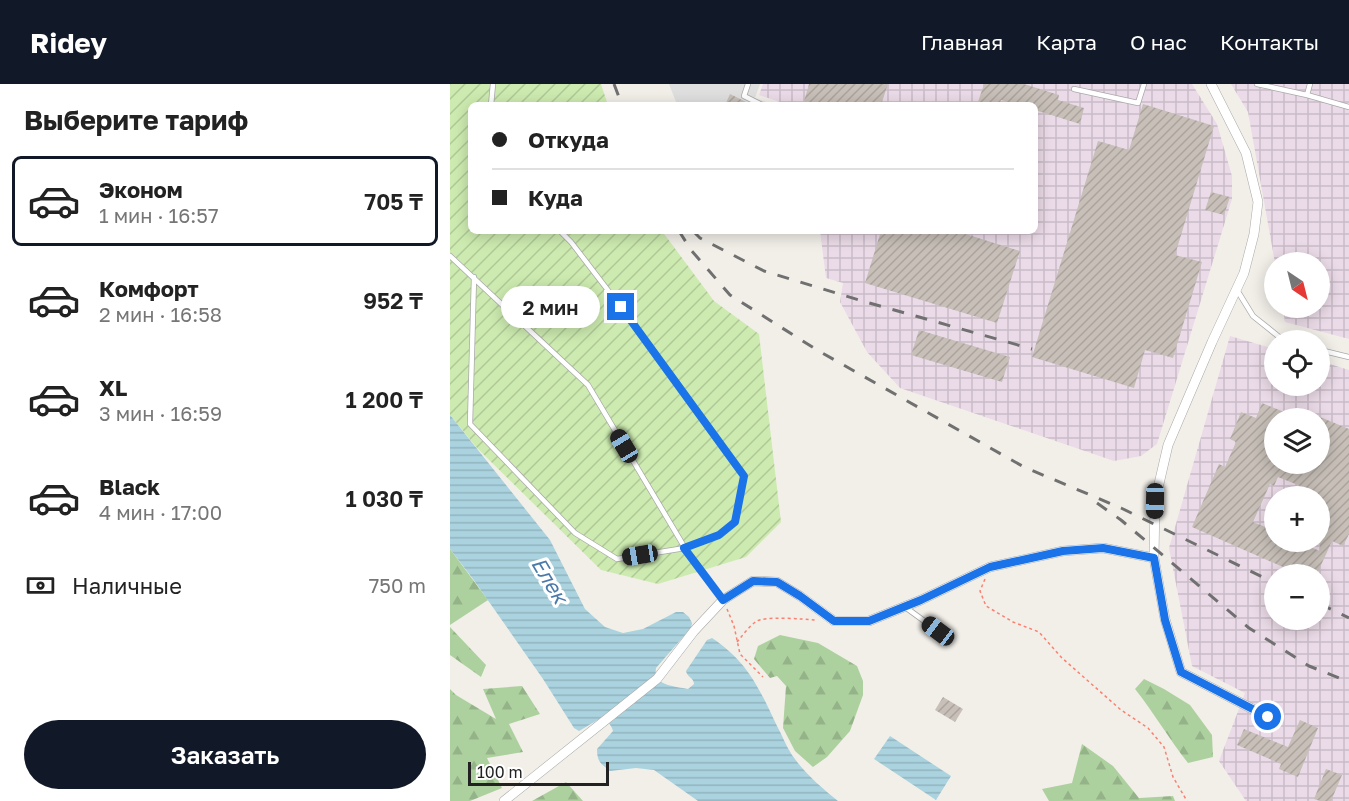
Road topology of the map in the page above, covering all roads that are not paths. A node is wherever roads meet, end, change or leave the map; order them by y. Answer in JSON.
{"nodes":[{"id":1,"x":493,"y":84,"type":"edge"},
{"id":2,"x":748,"y":84,"type":"edge"},
{"id":3,"x":1144,"y":84,"type":"edge"},
{"id":4,"x":1210,"y":84,"type":"edge"},
{"id":5,"x":1257,"y":84,"type":"edge"},
{"id":6,"x":1310,"y":84,"type":"edge"},
{"id":7,"x":1074,"y":89,"type":"dead end"},
{"id":8,"x":1307,"y":96,"type":"junction"},
{"id":9,"x":491,"y":102,"type":"edge"},
{"id":10,"x":756,"y":102,"type":"edge"},
{"id":11,"x":1349,"y":107,"type":"edge"},
{"id":12,"x":563,"y":234,"type":"edge"},
{"id":13,"x":450,"y":256,"type":"edge"},
{"id":14,"x":474,"y":277,"type":"junction"},
{"id":15,"x":1236,"y":290,"type":"junction"},
{"id":16,"x":1270,"y":330,"type":"edge"},
{"id":17,"x":1330,"y":352,"type":"edge"},
{"id":18,"x":1349,"y":357,"type":"edge"},
{"id":19,"x":684,"y":548,"type":"junction"},
{"id":20,"x":1154,"y":558,"type":"junction"},
{"id":21,"x":723,"y":600,"type":"junction"},
{"id":22,"x":905,"y":607,"type":"junction"},
{"id":23,"x":938,"y":631,"type":"dead end"},
{"id":24,"x":1268,"y":717,"type":"dead end"},
{"id":25,"x":504,"y":801,"type":"edge"}],
"edges":[{"from":1,"to":9,"type":"lane"},
{"from":2,"to":10,"type":"lane"},
{"from":3,"to":7,"type":"lane"},
{"from":4,"to":15,"type":"street"},
{"from":5,"to":8,"type":"lane"},
{"from":6,"to":8,"type":"lane"},
{"from":8,"to":11,"type":"lane"},
{"from":12,"to":19,"type":"lane"},
{"from":13,"to":14,"type":"lane"},
{"from":14,"to":19,"type":"lane"},
{"from":14,"to":19,"type":"lane"},
{"from":15,"to":16,"type":"lane"},
{"from":15,"to":20,"type":"street"},
{"from":17,"to":18,"type":"lane"},
{"from":19,"to":21,"type":"lane"},
{"from":20,"to":22,"type":"street"},
{"from":20,"to":24,"type":"street"},
{"from":21,"to":22,"type":"street"},
{"from":21,"to":25,"type":"street"},
{"from":22,"to":23,"type":"lane"}]}
